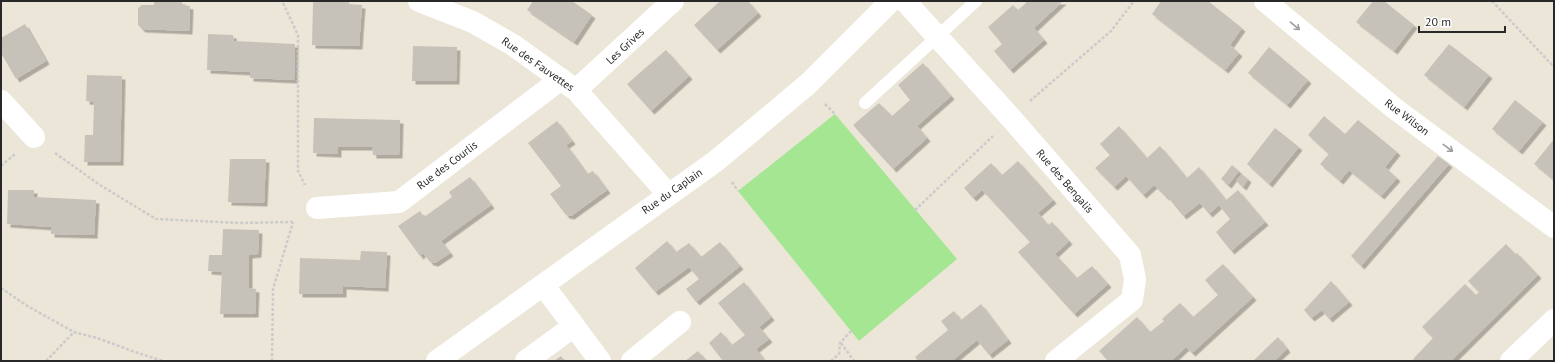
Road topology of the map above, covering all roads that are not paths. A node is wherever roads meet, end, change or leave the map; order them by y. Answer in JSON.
{"nodes":[{"id":1,"x":419,"y":1,"type":"edge"},
{"id":2,"x":673,"y":1,"type":"edge"},
{"id":3,"x":891,"y":1,"type":"edge"},
{"id":4,"x":905,"y":1,"type":"edge"},
{"id":5,"x":976,"y":1,"type":"edge"},
{"id":6,"x":1265,"y":1,"type":"edge"},
{"id":7,"x":936,"y":37,"type":"junction"},
{"id":8,"x":569,"y":85,"type":"junction"},
{"id":9,"x":1,"y":101,"type":"edge"},
{"id":10,"x":865,"y":103,"type":"dead end"},
{"id":11,"x":34,"y":137,"type":"road end"},
{"id":12,"x":668,"y":194,"type":"junction"},
{"id":13,"x":317,"y":208,"type":"road end"},
{"id":14,"x":1554,"y":227,"type":"edge"},
{"id":15,"x":542,"y":285,"type":"junction"},
{"id":16,"x":1554,"y":320,"type":"edge"},
{"id":17,"x":680,"y":322,"type":"dead end"},
{"id":18,"x":574,"y":326,"type":"junction"},
{"id":19,"x":443,"y":359,"type":"edge"},
{"id":20,"x":526,"y":361,"type":"edge"},
{"id":21,"x":600,"y":361,"type":"edge"},
{"id":22,"x":632,"y":361,"type":"edge"},
{"id":23,"x":1056,"y":361,"type":"edge"},
{"id":24,"x":1511,"y":361,"type":"edge"}],
"edges":[{"from":1,"to":8,"type":"street","name":"Rue des Fauvettes"},
{"from":2,"to":8,"type":"street","name":"Les Grives"},
{"from":3,"to":12,"type":"street","name":"Rue du Caplain"},
{"from":4,"to":7,"type":"street","name":"Rue des Bengalis"},
{"from":5,"to":7,"type":"lane"},
{"from":6,"to":14,"type":"street","name":"Rue Wilson","one_way":true},
{"from":7,"to":10,"type":"lane"},
{"from":7,"to":23,"type":"street","name":"Rue des Bengalis"},
{"from":8,"to":12,"type":"street","name":"Rue des Fauvettes"},
{"from":8,"to":13,"type":"street","name":"Rue des Courlis"},
{"from":9,"to":11,"type":"street"},
{"from":12,"to":15,"type":"street","name":"Rue du Caplain"},
{"from":15,"to":18,"type":"street"},
{"from":15,"to":19,"type":"street","name":"Rue du Caplain"},
{"from":16,"to":24,"type":"street"},
{"from":17,"to":22,"type":"street"},
{"from":18,"to":20,"type":"street"},
{"from":18,"to":21,"type":"street"}]}
